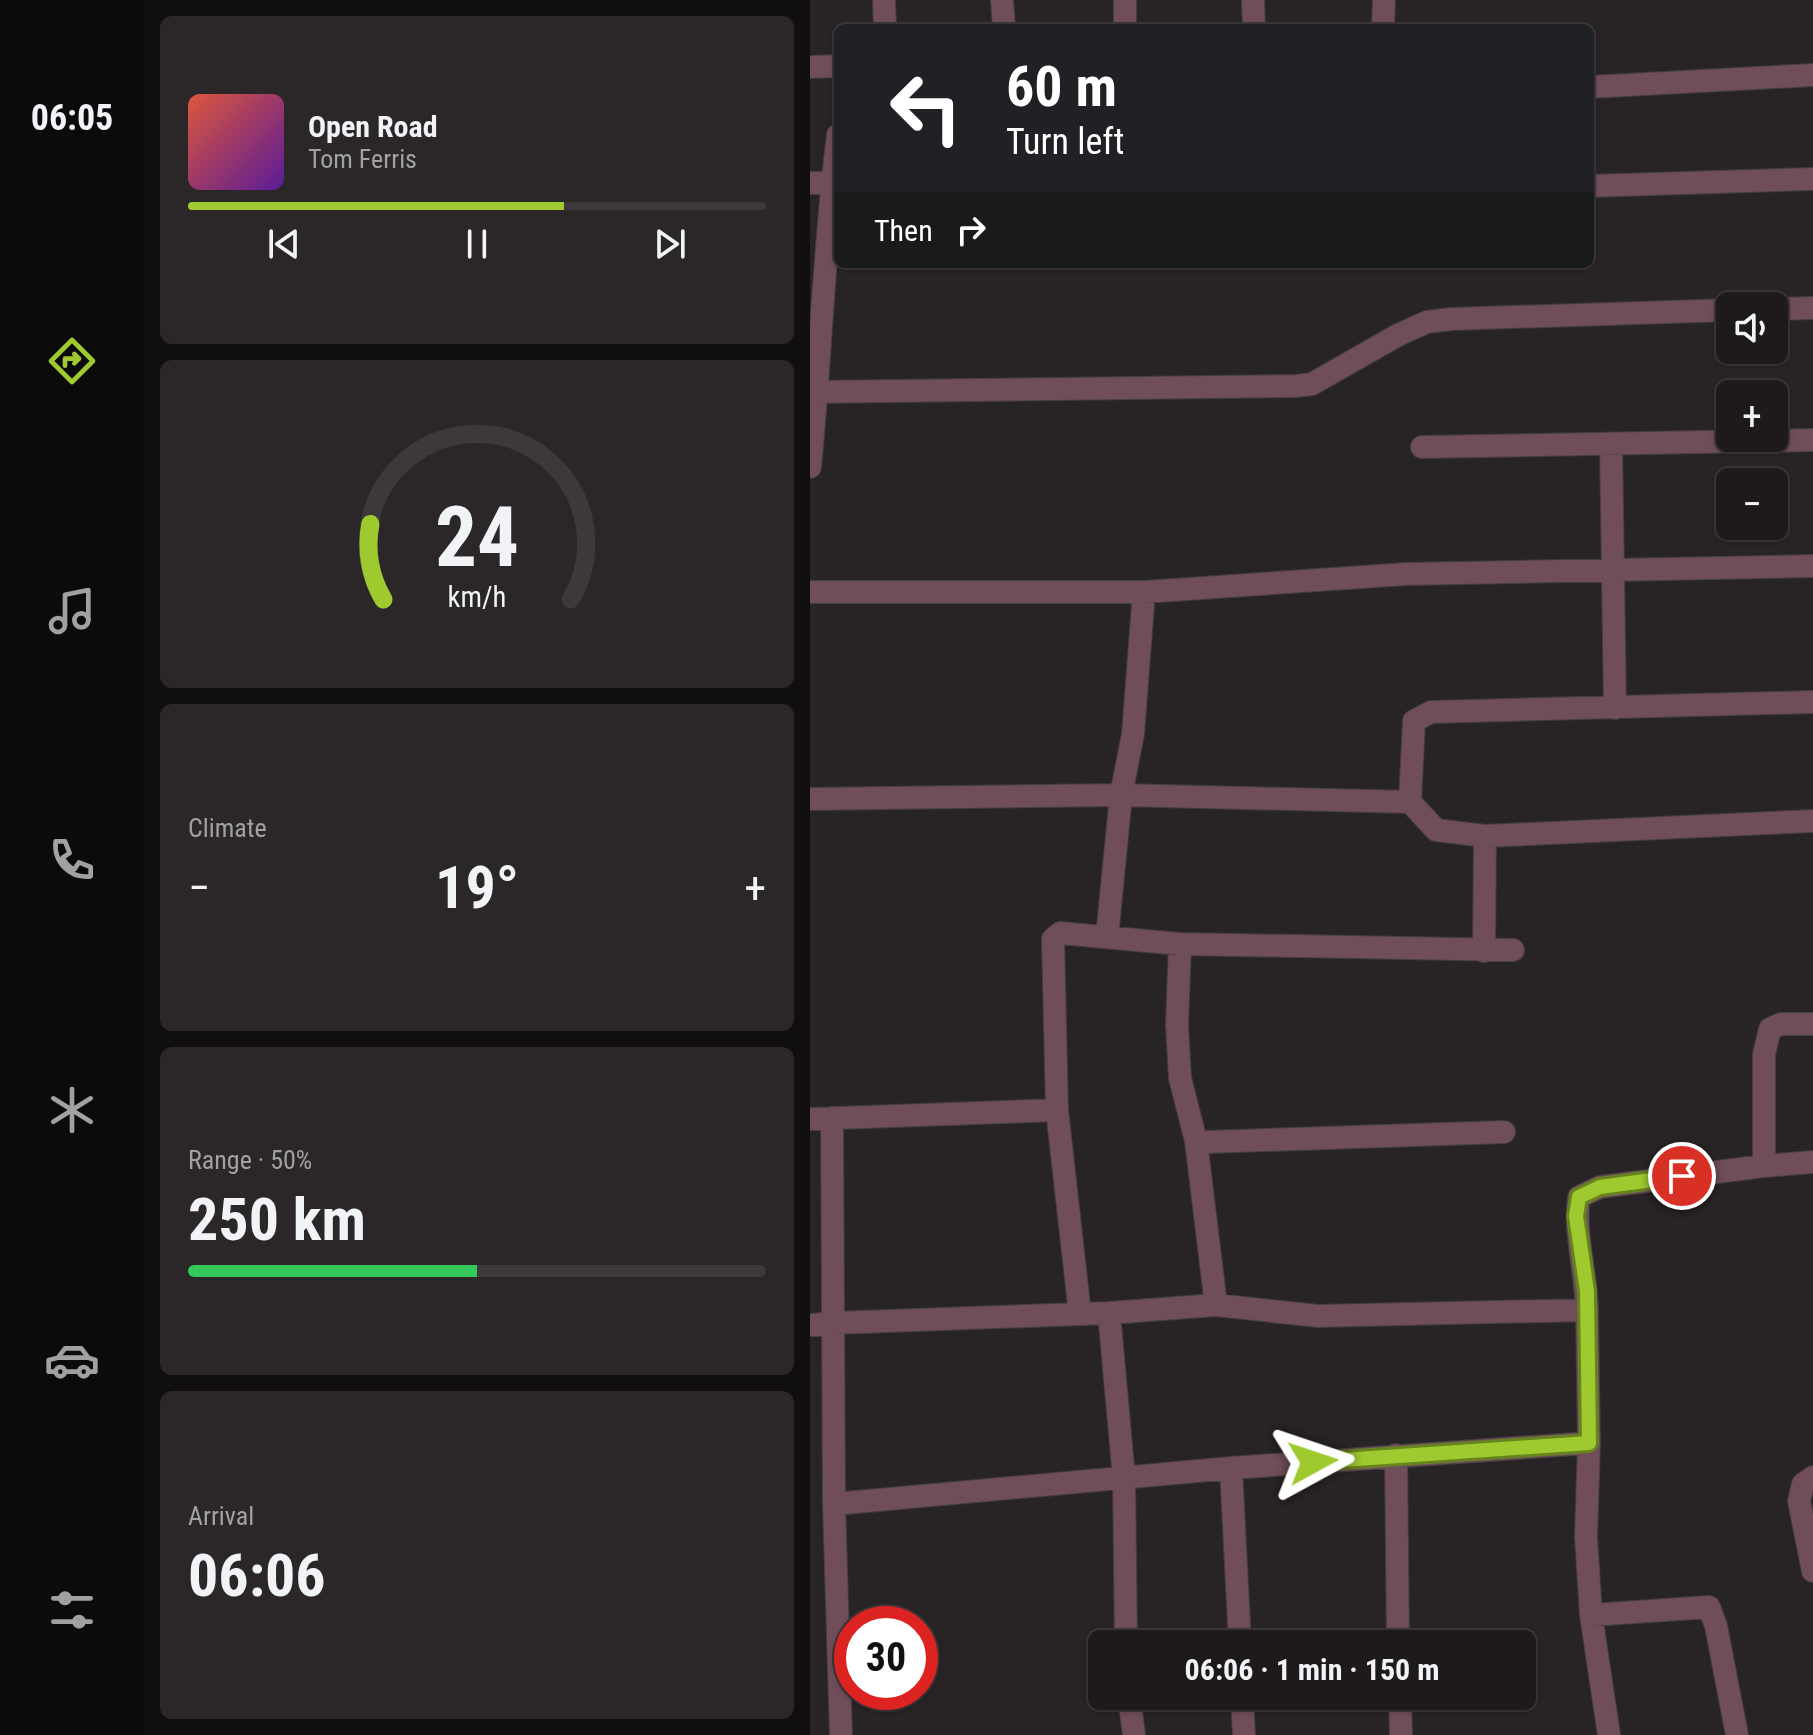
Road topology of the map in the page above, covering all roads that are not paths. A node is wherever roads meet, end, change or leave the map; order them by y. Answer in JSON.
{"nodes":[{"id":1,"x":884,"y":0,"type":"edge"},
{"id":2,"x":1002,"y":0,"type":"edge"},
{"id":3,"x":1125,"y":0,"type":"edge"},
{"id":4,"x":1253,"y":0,"type":"edge"},
{"id":5,"x":1384,"y":0,"type":"edge"},
{"id":6,"x":885,"y":24,"type":"edge"},
{"id":7,"x":1004,"y":24,"type":"edge"},
{"id":8,"x":1125,"y":24,"type":"edge"},
{"id":9,"x":1254,"y":24,"type":"edge"},
{"id":10,"x":1383,"y":24,"type":"edge"},
{"id":11,"x":834,"y":66,"type":"edge"},
{"id":12,"x":810,"y":67,"type":"edge"},
{"id":13,"x":1813,"y":75,"type":"edge"},
{"id":14,"x":1594,"y":87,"type":"edge"},
{"id":15,"x":834,"y":152,"type":"edge"},
{"id":16,"x":1813,"y":179,"type":"edge"},
{"id":17,"x":827,"y":183,"type":"edge"},
{"id":18,"x":1594,"y":186,"type":"edge"},
{"id":19,"x":1813,"y":308,"type":"edge"},
{"id":20,"x":1788,"y":309,"type":"edge"},
{"id":21,"x":1716,"y":310,"type":"edge"},
{"id":22,"x":814,"y":392,"type":"edge"},
{"id":23,"x":1813,"y":440,"type":"edge"},
{"id":24,"x":1611,"y":444,"type":"junction"},
{"id":25,"x":1422,"y":447,"type":"dead end"},
{"id":26,"x":810,"y":467,"type":"edge"},
{"id":27,"x":1813,"y":566,"type":"edge"},
{"id":28,"x":1614,"y":570,"type":"junction"},
{"id":29,"x":810,"y":592,"type":"edge"},
{"id":30,"x":1144,"y":592,"type":"junction"},
{"id":31,"x":1813,"y":702,"type":"edge"},
{"id":32,"x":1615,"y":708,"type":"junction"},
{"id":33,"x":1121,"y":795,"type":"junction"},
{"id":34,"x":810,"y":799,"type":"edge"},
{"id":35,"x":1410,"y":802,"type":"junction"},
{"id":36,"x":1813,"y":821,"type":"edge"},
{"id":37,"x":1485,"y":836,"type":"junction"},
{"id":38,"x":1107,"y":937,"type":"junction"},
{"id":39,"x":1180,"y":944,"type":"junction"},
{"id":40,"x":1513,"y":950,"type":"dead end"},
{"id":41,"x":1484,"y":951,"type":"junction"},
{"id":42,"x":1813,"y":1024,"type":"edge"},
{"id":43,"x":1057,"y":1110,"type":"junction"},
{"id":44,"x":821,"y":1118,"type":"edge"},
{"id":45,"x":1504,"y":1132,"type":"dead end"},
{"id":46,"x":1196,"y":1141,"type":"junction"},
{"id":47,"x":1813,"y":1162,"type":"edge"},
{"id":48,"x":1764,"y":1166,"type":"junction"},
{"id":49,"x":1216,"y":1305,"type":"junction"},
{"id":50,"x":1587,"y":1310,"type":"junction"},
{"id":51,"x":1109,"y":1313,"type":"junction"},
{"id":52,"x":1080,"y":1314,"type":"junction"},
{"id":53,"x":833,"y":1323,"type":"junction"},
{"id":54,"x":810,"y":1325,"type":"edge"},
{"id":55,"x":1589,"y":1443,"type":"junction"},
{"id":56,"x":1396,"y":1455,"type":"junction"},
{"id":57,"x":1231,"y":1468,"type":"junction"},
{"id":58,"x":1813,"y":1477,"type":"edge"},
{"id":59,"x":1124,"y":1478,"type":"junction"},
{"id":60,"x":834,"y":1504,"type":"junction"},
{"id":61,"x":1813,"y":1571,"type":"edge"},
{"id":62,"x":1591,"y":1615,"type":"junction"},
{"id":63,"x":1126,"y":1630,"type":"edge"},
{"id":64,"x":1239,"y":1630,"type":"edge"},
{"id":65,"x":1398,"y":1630,"type":"edge"},
{"id":66,"x":1131,"y":1710,"type":"edge"},
{"id":67,"x":1243,"y":1710,"type":"edge"},
{"id":68,"x":1400,"y":1710,"type":"edge"},
{"id":69,"x":841,"y":1735,"type":"edge"},
{"id":70,"x":1134,"y":1735,"type":"edge"},
{"id":71,"x":1244,"y":1735,"type":"edge"},
{"id":72,"x":1401,"y":1735,"type":"edge"},
{"id":73,"x":1609,"y":1735,"type":"edge"},
{"id":74,"x":1737,"y":1735,"type":"edge"}],
"edges":[{"from":1,"to":6,"type":"street"},
{"from":2,"to":7,"type":"street"},
{"from":3,"to":8,"type":"street"},
{"from":4,"to":9,"type":"street"},
{"from":5,"to":10,"type":"street"},
{"from":11,"to":12,"type":"street"},
{"from":13,"to":14,"type":"street"},
{"from":15,"to":17,"type":"street"},
{"from":16,"to":18,"type":"street"},
{"from":17,"to":22,"type":"street"},
{"from":19,"to":20,"type":"street"},
{"from":21,"to":22,"type":"street"},
{"from":22,"to":26,"type":"street"},
{"from":23,"to":24,"type":"street"},
{"from":24,"to":25,"type":"street"},
{"from":24,"to":28,"type":"street"},
{"from":27,"to":28,"type":"street"},
{"from":28,"to":30,"type":"street"},
{"from":28,"to":32,"type":"street"},
{"from":29,"to":30,"type":"street"},
{"from":30,"to":33,"type":"street"},
{"from":31,"to":32,"type":"street"},
{"from":32,"to":35,"type":"street"},
{"from":33,"to":34,"type":"street"},
{"from":33,"to":35,"type":"street"},
{"from":33,"to":38,"type":"street"},
{"from":35,"to":37,"type":"street"},
{"from":36,"to":37,"type":"street"},
{"from":37,"to":41,"type":"street"},
{"from":38,"to":39,"type":"street"},
{"from":38,"to":43,"type":"street"},
{"from":39,"to":41,"type":"street"},
{"from":39,"to":46,"type":"street"},
{"from":40,"to":41,"type":"street"},
{"from":42,"to":48,"type":"street"},
{"from":43,"to":44,"type":"street"},
{"from":43,"to":52,"type":"street"},
{"from":44,"to":53,"type":"street"},
{"from":45,"to":46,"type":"street"},
{"from":46,"to":49,"type":"street"},
{"from":47,"to":48,"type":"street"},
{"from":48,"to":50,"type":"street"},
{"from":49,"to":50,"type":"street"},
{"from":49,"to":51,"type":"street"},
{"from":50,"to":55,"type":"street"},
{"from":51,"to":52,"type":"street"},
{"from":51,"to":59,"type":"street"},
{"from":52,"to":53,"type":"street"},
{"from":53,"to":54,"type":"street"},
{"from":53,"to":60,"type":"street"},
{"from":55,"to":56,"type":"street"},
{"from":55,"to":62,"type":"street"},
{"from":56,"to":57,"type":"street"},
{"from":56,"to":65,"type":"street"},
{"from":57,"to":59,"type":"street"},
{"from":57,"to":64,"type":"street"},
{"from":58,"to":61,"type":"street"},
{"from":59,"to":60,"type":"street"},
{"from":59,"to":63,"type":"street"},
{"from":60,"to":69,"type":"street"},
{"from":62,"to":73,"type":"street"},
{"from":62,"to":74,"type":"street"},
{"from":66,"to":70,"type":"street"},
{"from":67,"to":71,"type":"street"},
{"from":68,"to":72,"type":"street"}]}
